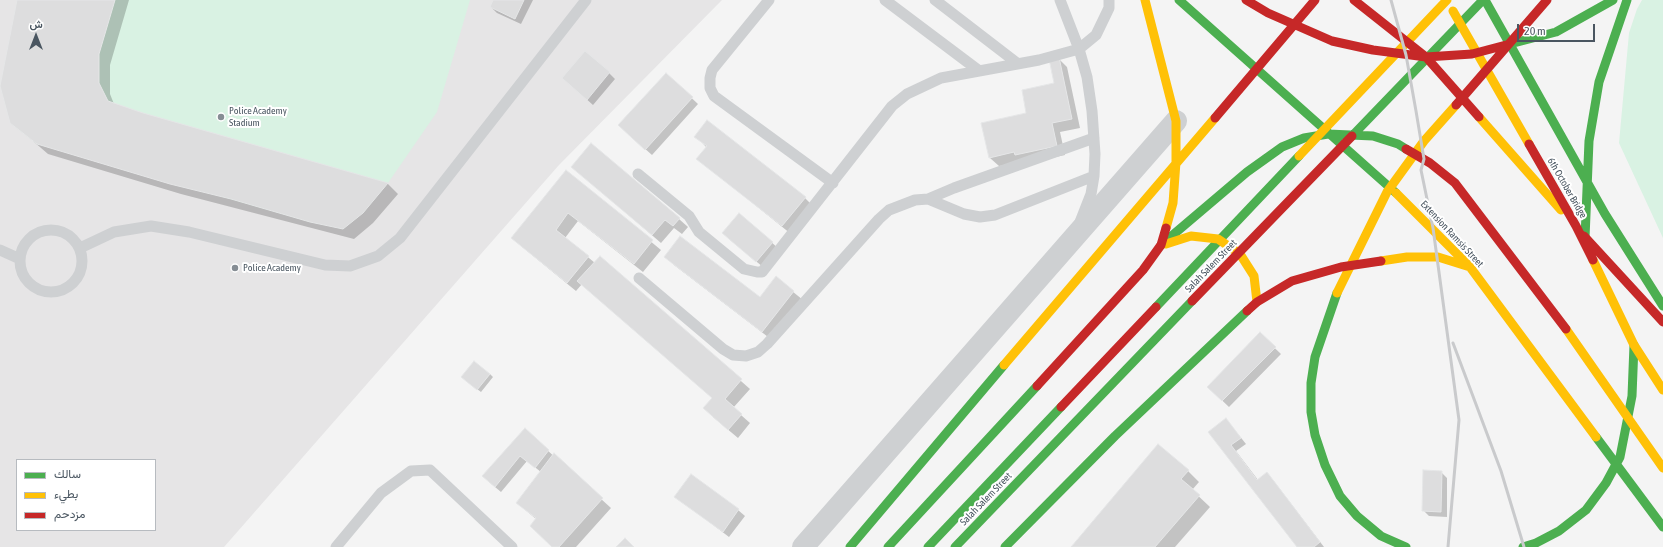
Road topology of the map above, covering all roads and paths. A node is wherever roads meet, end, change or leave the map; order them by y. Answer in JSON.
{"nodes":[{"id":1,"x":586,"y":0,"type":"edge"},
{"id":2,"x":768,"y":0,"type":"edge"},
{"id":3,"x":885,"y":0,"type":"edge"},
{"id":4,"x":935,"y":0,"type":"edge"},
{"id":5,"x":1060,"y":0,"type":"edge"},
{"id":6,"x":1109,"y":0,"type":"edge"},
{"id":7,"x":1145,"y":0,"type":"edge"},
{"id":8,"x":1179,"y":0,"type":"edge"},
{"id":9,"x":1246,"y":0,"type":"edge"},
{"id":10,"x":1315,"y":0,"type":"edge"},
{"id":11,"x":1354,"y":0,"type":"edge"},
{"id":12,"x":1446,"y":0,"type":"edge"},
{"id":13,"x":1484,"y":0,"type":"edge"},
{"id":14,"x":1547,"y":0,"type":"edge"},
{"id":15,"x":1613,"y":0,"type":"edge"},
{"id":16,"x":1627,"y":0,"type":"edge"},
{"id":17,"x":1079,"y":49,"type":"junction"},
{"id":18,"x":1426,"y":57,"type":"junction"},
{"id":19,"x":1017,"y":63,"type":"junction"},
{"id":20,"x":978,"y":70,"type":"junction"},
{"id":21,"x":1176,"y":121,"type":"junction"},
{"id":22,"x":1328,"y":134,"type":"junction"},
{"id":23,"x":1094,"y":138,"type":"junction"},
{"id":24,"x":638,"y":174,"type":"dead end"},
{"id":25,"x":1094,"y":176,"type":"junction"},
{"id":26,"x":833,"y":182,"type":"junction"},
{"id":27,"x":928,"y":199,"type":"junction"},
{"id":28,"x":1074,"y":237,"type":"junction"},
{"id":29,"x":1585,"y":238,"type":"junction"},
{"id":30,"x":1161,"y":245,"type":"junction"},
{"id":31,"x":80,"y":248,"type":"junction"},
{"id":32,"x":0,"y":250,"type":"edge"},
{"id":33,"x":20,"y":259,"type":"junction"},
{"id":34,"x":1470,"y":267,"type":"junction"},
{"id":35,"x":639,"y":278,"type":"dead end"},
{"id":36,"x":1257,"y":302,"type":"junction"},
{"id":37,"x":1663,"y":306,"type":"edge"},
{"id":38,"x":1663,"y":322,"type":"edge"},
{"id":39,"x":1634,"y":345,"type":"junction"},
{"id":40,"x":1663,"y":390,"type":"edge"},
{"id":41,"x":1663,"y":468,"type":"edge"},
{"id":42,"x":1663,"y":527,"type":"edge"},
{"id":43,"x":336,"y":547,"type":"edge"},
{"id":44,"x":512,"y":547,"type":"edge"},
{"id":45,"x":803,"y":547,"type":"edge"},
{"id":46,"x":850,"y":547,"type":"edge"},
{"id":47,"x":888,"y":547,"type":"edge"},
{"id":48,"x":928,"y":547,"type":"edge"},
{"id":49,"x":955,"y":547,"type":"edge"},
{"id":50,"x":1005,"y":547,"type":"edge"},
{"id":51,"x":1406,"y":547,"type":"edge"},
{"id":52,"x":1523,"y":547,"type":"edge"}],
"edges":[{"from":1,"to":31,"type":"lane"},
{"from":2,"to":26,"type":"lane"},
{"from":3,"to":20,"type":"lane"},
{"from":4,"to":19,"type":"lane"},
{"from":5,"to":17,"type":"lane"},
{"from":6,"to":17,"type":"lane"},
{"from":7,"to":21,"type":"main road"},
{"from":8,"to":22,"type":"main road","name":"Extension Ramsis Street"},
{"from":9,"to":18,"type":"main road"},
{"from":10,"to":46,"type":"main road"},
{"from":11,"to":18,"type":"main road"},
{"from":12,"to":39,"type":"main road","name":"6th October Bridge"},
{"from":12,"to":48,"type":"main road","name":"Salah Salem Street"},
{"from":13,"to":37,"type":"main road","name":"6th October Bridge"},
{"from":13,"to":49,"type":"main road","name":"Salah Salem Street"},
{"from":14,"to":51,"type":"main road"},
{"from":15,"to":18,"type":"main road"},
{"from":16,"to":29,"type":"main road"},
{"from":17,"to":19,"type":"lane"},
{"from":17,"to":23,"type":"lane"},
{"from":18,"to":29,"type":"main road"},
{"from":19,"to":20,"type":"lane"},
{"from":20,"to":26,"type":"lane"},
{"from":21,"to":28,"type":"street"},
{"from":21,"to":30,"type":"main road"},
{"from":22,"to":30,"type":"main road"},
{"from":22,"to":34,"type":"main road","name":"Extension Ramsis Street"},
{"from":22,"to":41,"type":"main road"},
{"from":23,"to":25,"type":"lane"},
{"from":23,"to":27,"type":"lane"},
{"from":24,"to":26,"type":"lane"},
{"from":25,"to":27,"type":"lane"},
{"from":25,"to":28,"type":"lane"},
{"from":27,"to":35,"type":"lane"},
{"from":28,"to":45,"type":"street"},
{"from":29,"to":38,"type":"main road"},
{"from":30,"to":36,"type":"main road"},
{"from":30,"to":47,"type":"main road"},
{"from":31,"to":33,"type":"lane"},
{"from":31,"to":33,"type":"lane"},
{"from":32,"to":33,"type":"lane"},
{"from":34,"to":36,"type":"main road"},
{"from":34,"to":42,"type":"main road","name":"Extension Ramsis Street"},
{"from":36,"to":50,"type":"main road"},
{"from":39,"to":40,"type":"main road","name":"6th October Bridge"},
{"from":39,"to":52,"type":"main road"},
{"from":43,"to":44,"type":"lane"}]}
